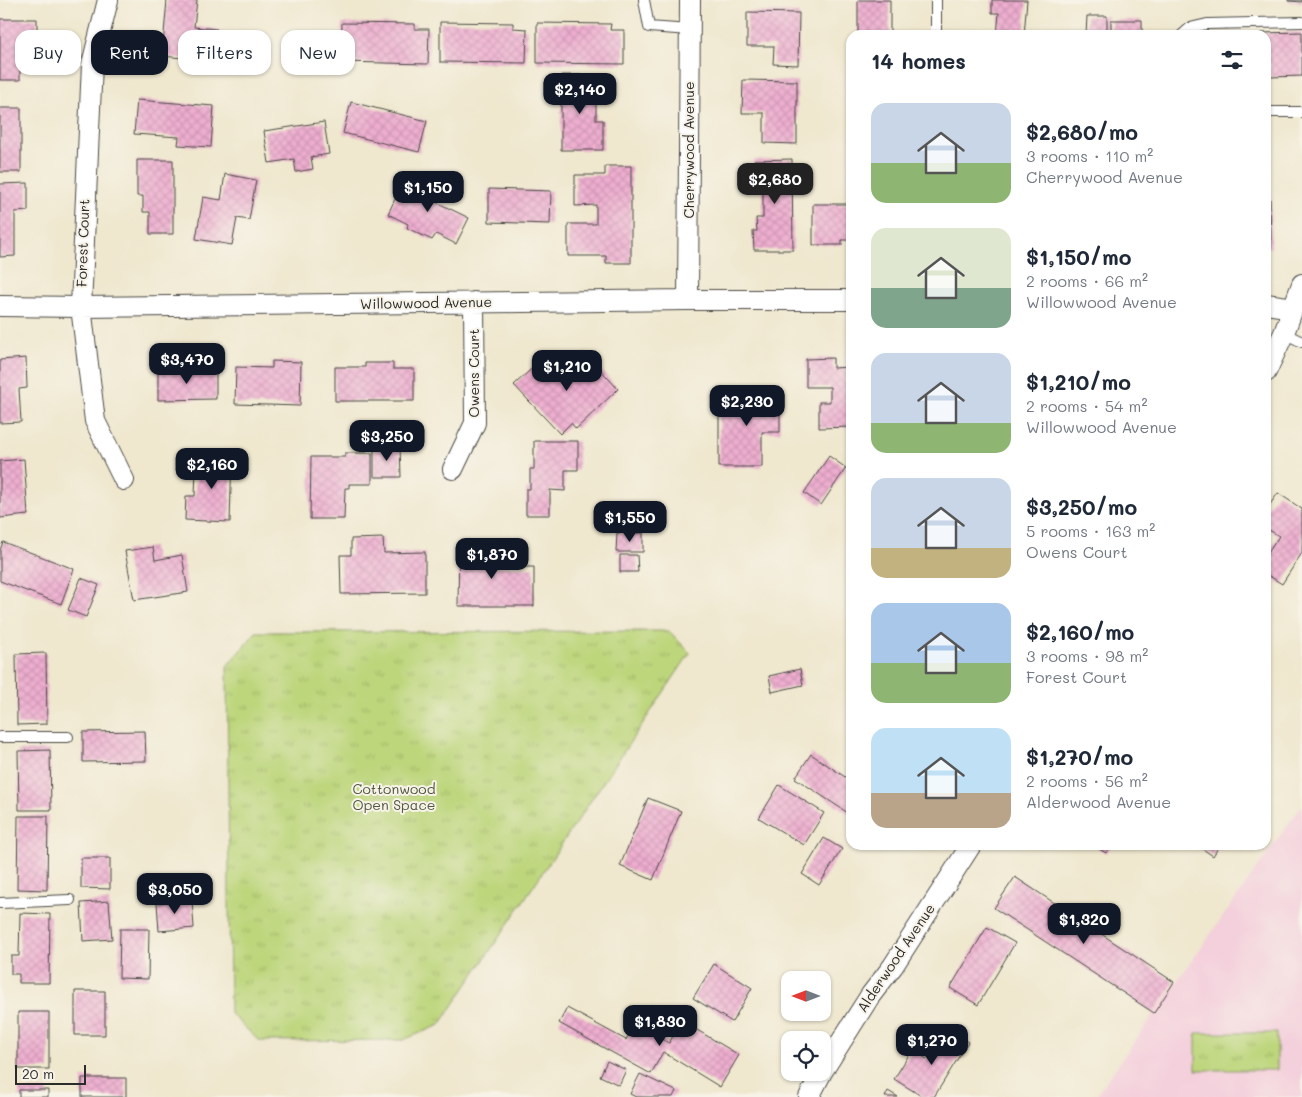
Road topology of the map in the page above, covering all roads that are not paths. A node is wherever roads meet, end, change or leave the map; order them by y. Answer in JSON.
{"nodes":[{"id":1,"x":108,"y":0,"type":"edge"},
{"id":2,"x":644,"y":0,"type":"edge"},
{"id":3,"x":690,"y":0,"type":"edge"},
{"id":4,"x":936,"y":0,"type":"edge"},
{"id":5,"x":1302,"y":22,"type":"edge"},
{"id":6,"x":690,"y":30,"type":"junction"},
{"id":7,"x":936,"y":30,"type":"edge"},
{"id":8,"x":1188,"y":30,"type":"edge"},
{"id":9,"x":1271,"y":112,"type":"edge"},
{"id":10,"x":1302,"y":112,"type":"edge"},
{"id":11,"x":1302,"y":284,"type":"edge"},
{"id":12,"x":688,"y":300,"type":"junction"},
{"id":13,"x":846,"y":300,"type":"edge"},
{"id":14,"x":474,"y":302,"type":"junction"},
{"id":15,"x":1271,"y":305,"type":"edge"},
{"id":16,"x":0,"y":306,"type":"edge"},
{"id":17,"x":81,"y":307,"type":"junction"},
{"id":18,"x":1294,"y":308,"type":"junction"},
{"id":19,"x":1293,"y":338,"type":"edge"},
{"id":20,"x":1271,"y":366,"type":"edge"},
{"id":21,"x":453,"y":469,"type":"dead end"},
{"id":22,"x":124,"y":480,"type":"dead end"},
{"id":23,"x":0,"y":737,"type":"edge"},
{"id":24,"x":68,"y":737,"type":"dead end"},
{"id":25,"x":968,"y":850,"type":"edge"},
{"id":26,"x":70,"y":900,"type":"dead end"},
{"id":27,"x":0,"y":903,"type":"edge"},
{"id":28,"x":831,"y":1058,"type":"edge"},
{"id":29,"x":817,"y":1081,"type":"edge"},
{"id":30,"x":809,"y":1097,"type":"edge"}],
"edges":[{"from":1,"to":17,"type":"street","name":"Forest Court"},
{"from":2,"to":6,"type":"lane"},
{"from":3,"to":6,"type":"street","name":"Cherrywood Avenue"},
{"from":4,"to":7,"type":"lane"},
{"from":5,"to":8,"type":"lane"},
{"from":6,"to":12,"type":"street","name":"Cherrywood Avenue"},
{"from":9,"to":10,"type":"lane"},
{"from":11,"to":18,"type":"street"},
{"from":12,"to":13,"type":"street","name":"Willowwood Avenue"},
{"from":12,"to":14,"type":"street","name":"Willowwood Avenue"},
{"from":14,"to":17,"type":"street","name":"Willowwood Avenue"},
{"from":14,"to":21,"type":"street","name":"Owens Court"},
{"from":15,"to":18,"type":"street"},
{"from":16,"to":17,"type":"street","name":"Willowwood Avenue"},
{"from":17,"to":22,"type":"street","name":"Forest Court"},
{"from":18,"to":19,"type":"street"},
{"from":19,"to":20,"type":"street"},
{"from":23,"to":24,"type":"lane"},
{"from":25,"to":28,"type":"street","name":"Alderwood Avenue"},
{"from":26,"to":27,"type":"lane"},
{"from":29,"to":30,"type":"street","name":"Alderwood Avenue"}]}
